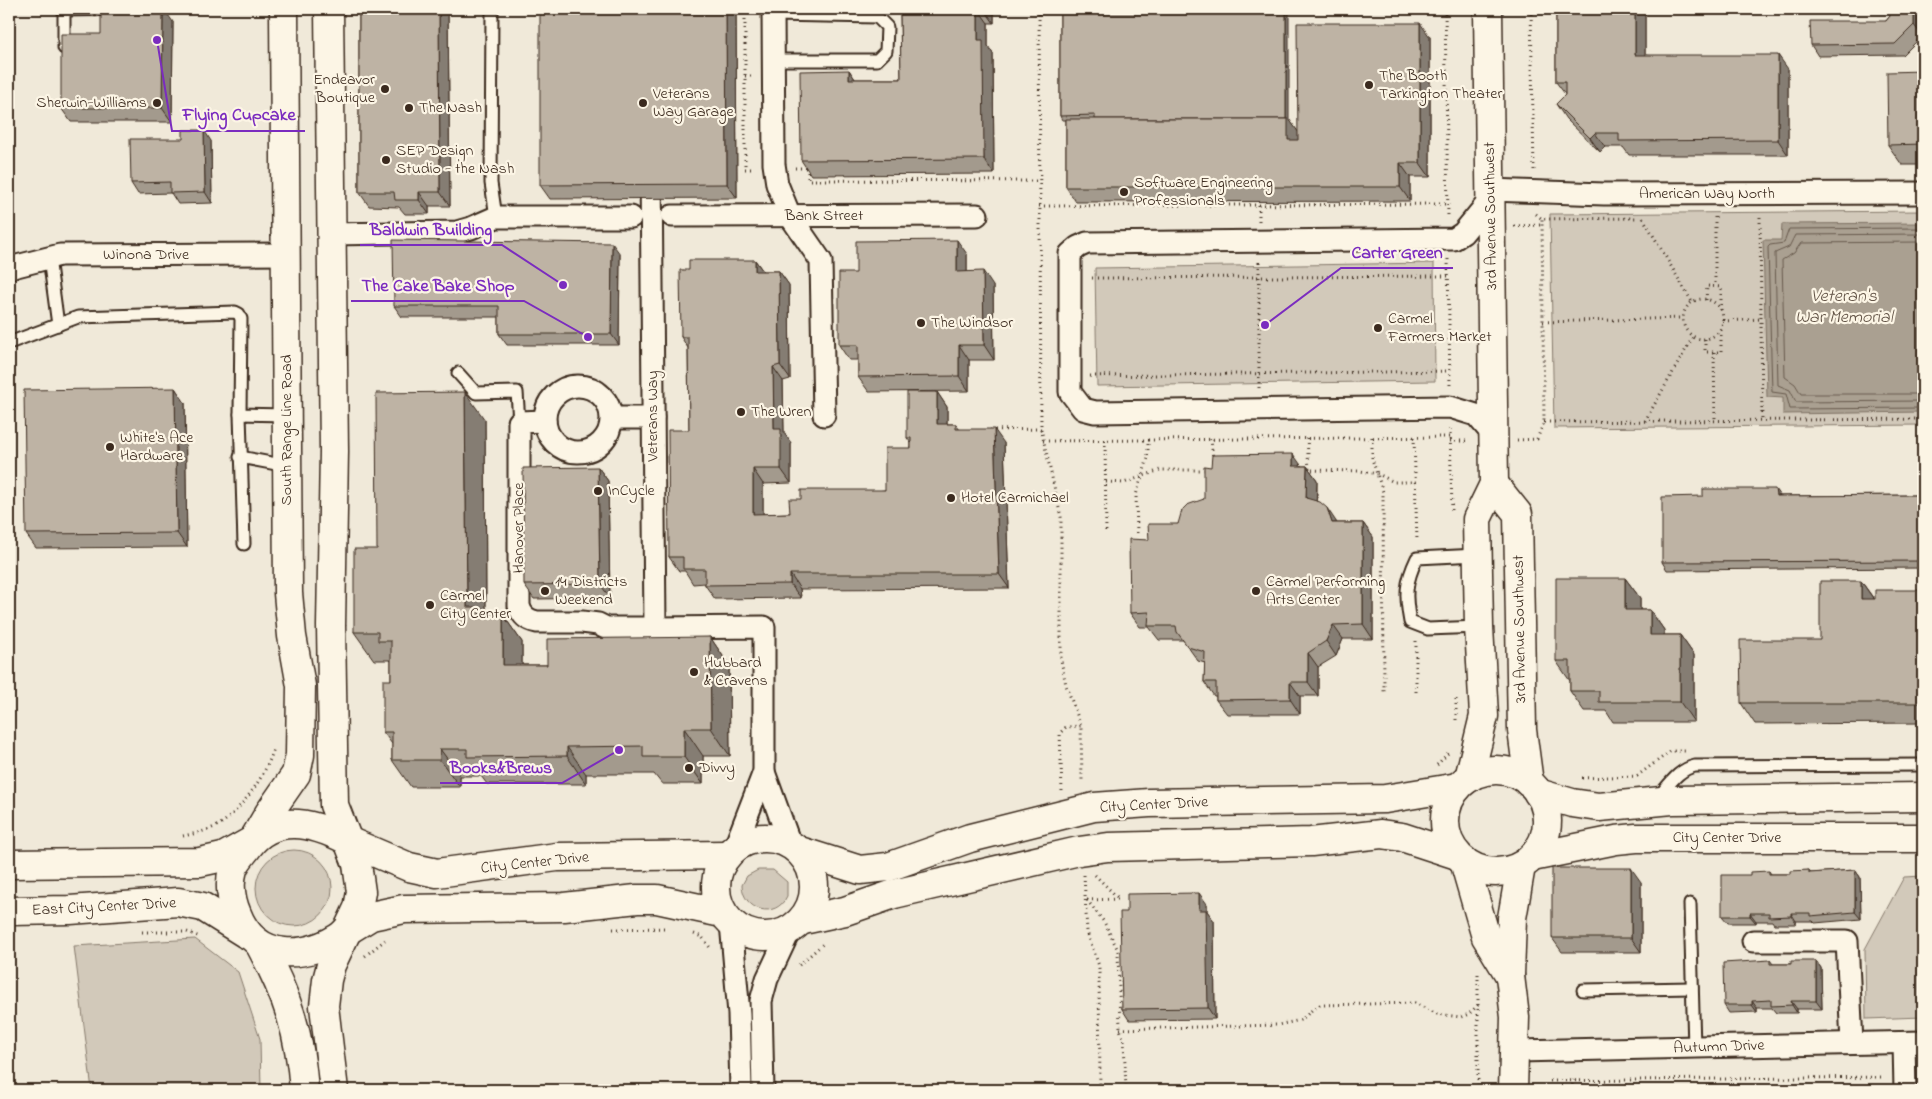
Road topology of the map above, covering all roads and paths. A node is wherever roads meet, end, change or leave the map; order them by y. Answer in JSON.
{"nodes":[{"id":1,"x":139,"y":9,"type":"edge"},
{"id":2,"x":284,"y":9,"type":"edge"},
{"id":3,"x":329,"y":9,"type":"edge"},
{"id":4,"x":492,"y":9,"type":"edge"},
{"id":5,"x":1445,"y":9,"type":"edge"},
{"id":6,"x":1488,"y":9,"type":"edge"},
{"id":7,"x":1532,"y":9,"type":"edge"},
{"id":8,"x":64,"y":10,"type":"edge"},
{"id":9,"x":773,"y":12,"type":"edge"},
{"id":10,"x":64,"y":57,"type":"edge"},
{"id":11,"x":774,"y":60,"type":"junction"},
{"id":12,"x":651,"y":148,"type":"edge"},
{"id":13,"x":808,"y":159,"type":"edge"},
{"id":14,"x":1039,"y":181,"type":"dead end"},
{"id":15,"x":1532,"y":191,"type":"junction"},
{"id":16,"x":1923,"y":193,"type":"edge"},
{"id":17,"x":1490,"y":195,"type":"junction"},
{"id":18,"x":1259,"y":203,"type":"junction"},
{"id":19,"x":1448,"y":204,"type":"junction"},
{"id":20,"x":1039,"y":206,"type":"dead end"},
{"id":21,"x":977,"y":215,"type":"dead end"},
{"id":22,"x":672,"y":216,"type":"dead end"},
{"id":23,"x":790,"y":216,"type":"junction"},
{"id":24,"x":496,"y":217,"type":"junction"},
{"id":25,"x":632,"y":217,"type":"dead end"},
{"id":26,"x":1715,"y":217,"type":"dead end"},
{"id":27,"x":1760,"y":217,"type":"dead end"},
{"id":28,"x":1643,"y":218,"type":"dead end"},
{"id":29,"x":1542,"y":225,"type":"junction"},
{"id":30,"x":1516,"y":226,"type":"dead end"},
{"id":31,"x":331,"y":234,"type":"junction"},
{"id":32,"x":1448,"y":239,"type":"junction"},
{"id":33,"x":1259,"y":242,"type":"junction"},
{"id":34,"x":285,"y":254,"type":"junction"},
{"id":35,"x":49,"y":258,"type":"junction"},
{"id":36,"x":9,"y":268,"type":"edge"},
{"id":37,"x":1259,"y":276,"type":"junction"},
{"id":38,"x":1448,"y":276,"type":"junction"},
{"id":39,"x":1088,"y":278,"type":"dead end"},
{"id":40,"x":1715,"y":286,"type":"junction"},
{"id":41,"x":1706,"y":300,"type":"junction"},
{"id":42,"x":1692,"y":302,"type":"junction"},
{"id":43,"x":1721,"y":310,"type":"junction"},
{"id":44,"x":1682,"y":318,"type":"junction"},
{"id":45,"x":1761,"y":320,"type":"junction"},
{"id":46,"x":1723,"y":321,"type":"junction"},
{"id":47,"x":1543,"y":322,"type":"junction"},
{"id":48,"x":58,"y":325,"type":"junction"},
{"id":49,"x":1721,"y":330,"type":"junction"},
{"id":50,"x":1693,"y":337,"type":"junction"},
{"id":51,"x":1705,"y":340,"type":"junction"},
{"id":52,"x":9,"y":343,"type":"edge"},
{"id":53,"x":1714,"y":352,"type":"junction"},
{"id":54,"x":1089,"y":367,"type":"dead end"},
{"id":55,"x":1450,"y":370,"type":"junction"},
{"id":56,"x":458,"y":374,"type":"dead end"},
{"id":57,"x":1259,"y":374,"type":"junction"},
{"id":58,"x":1450,"y":407,"type":"junction"},
{"id":59,"x":1259,"y":410,"type":"junction"},
{"id":60,"x":240,"y":414,"type":"junction"},
{"id":61,"x":287,"y":414,"type":"junction"},
{"id":62,"x":824,"y":415,"type":"dead end"},
{"id":63,"x":612,"y":418,"type":"junction"},
{"id":64,"x":652,"y":418,"type":"junction"},
{"id":65,"x":1923,"y":419,"type":"edge"},
{"id":66,"x":1715,"y":420,"type":"junction"},
{"id":67,"x":1762,"y":420,"type":"junction"},
{"id":68,"x":545,"y":421,"type":"junction"},
{"id":69,"x":1645,"y":421,"type":"junction"},
{"id":70,"x":519,"y":422,"type":"junction"},
{"id":71,"x":1544,"y":422,"type":"junction"},
{"id":72,"x":1041,"y":429,"type":"dead end"},
{"id":73,"x":984,"y":430,"type":"edge"},
{"id":74,"x":1414,"y":437,"type":"junction"},
{"id":75,"x":1307,"y":438,"type":"junction"},
{"id":76,"x":1372,"y":438,"type":"junction"},
{"id":77,"x":1482,"y":438,"type":"junction"},
{"id":78,"x":1211,"y":439,"type":"junction"},
{"id":79,"x":1258,"y":439,"type":"junction"},
{"id":80,"x":1450,"y":439,"type":"junction"},
{"id":81,"x":1105,"y":440,"type":"junction"},
{"id":82,"x":1148,"y":440,"type":"junction"},
{"id":83,"x":1520,"y":440,"type":"dead end"},
{"id":84,"x":1043,"y":441,"type":"dead end"},
{"id":85,"x":240,"y":457,"type":"junction"},
{"id":86,"x":1213,"y":462,"type":"edge"},
{"id":87,"x":287,"y":466,"type":"junction"},
{"id":88,"x":1214,"y":470,"type":"edge"},
{"id":89,"x":1378,"y":474,"type":"junction"},
{"id":90,"x":1143,"y":477,"type":"junction"},
{"id":91,"x":1106,"y":482,"type":"junction"},
{"id":92,"x":1416,"y":482,"type":"junction"},
{"id":93,"x":1494,"y":484,"type":"junction"},
{"id":94,"x":1452,"y":517,"type":"dead end"},
{"id":95,"x":1106,"y":533,"type":"dead end"},
{"id":96,"x":1137,"y":533,"type":"dead end"},
{"id":97,"x":244,"y":544,"type":"dead end"},
{"id":98,"x":1477,"y":556,"type":"junction"},
{"id":99,"x":1417,"y":558,"type":"junction"},
{"id":100,"x":1418,"y":625,"type":"junction"},
{"id":101,"x":1479,"y":627,"type":"junction"},
{"id":102,"x":654,"y":628,"type":"junction"},
{"id":103,"x":1384,"y":692,"type":"dead end"},
{"id":104,"x":1416,"y":692,"type":"dead end"},
{"id":105,"x":1456,"y":694,"type":"dead end"},
{"id":106,"x":1455,"y":724,"type":"dead end"},
{"id":107,"x":1081,"y":726,"type":"dead end"},
{"id":108,"x":1450,"y":747,"type":"dead end"},
{"id":109,"x":270,"y":759,"type":"dead end"},
{"id":110,"x":1923,"y":765,"type":"edge"},
{"id":111,"x":1434,"y":766,"type":"dead end"},
{"id":112,"x":764,"y":772,"type":"junction"},
{"id":113,"x":1596,"y":777,"type":"dead end"},
{"id":114,"x":1580,"y":778,"type":"dead end"},
{"id":115,"x":1464,"y":782,"type":"junction"},
{"id":116,"x":1534,"y":788,"type":"junction"},
{"id":117,"x":1062,"y":796,"type":"dead end"},
{"id":118,"x":1923,"y":796,"type":"edge"},
{"id":119,"x":1653,"y":802,"type":"junction"},
{"id":120,"x":179,"y":836,"type":"dead end"},
{"id":121,"x":1923,"y":838,"type":"edge"},
{"id":122,"x":253,"y":839,"type":"junction"},
{"id":123,"x":348,"y":841,"type":"junction"},
{"id":124,"x":795,"y":848,"type":"junction"},
{"id":125,"x":731,"y":851,"type":"junction"},
{"id":126,"x":1461,"y":858,"type":"junction"},
{"id":127,"x":1526,"y":862,"type":"junction"},
{"id":128,"x":9,"y":864,"type":"edge"},
{"id":129,"x":1100,"y":868,"type":"dead end"},
{"id":130,"x":1090,"y":871,"type":"junction"},
{"id":131,"x":1086,"y":900,"type":"junction"},
{"id":132,"x":1690,"y":904,"type":"dead end"},
{"id":133,"x":9,"y":911,"type":"edge"},
{"id":134,"x":727,"y":918,"type":"junction"},
{"id":135,"x":796,"y":925,"type":"junction"},
{"id":136,"x":134,"y":932,"type":"dead end"},
{"id":137,"x":345,"y":933,"type":"junction"},
{"id":138,"x":202,"y":938,"type":"dead end"},
{"id":139,"x":255,"y":940,"type":"junction"},
{"id":140,"x":1753,"y":941,"type":"dead end"},
{"id":141,"x":380,"y":942,"type":"dead end"},
{"id":142,"x":361,"y":960,"type":"dead end"},
{"id":143,"x":1510,"y":976,"type":"junction"},
{"id":144,"x":1692,"y":988,"type":"junction"},
{"id":145,"x":1583,"y":990,"type":"dead end"},
{"id":146,"x":1120,"y":1028,"type":"junction"},
{"id":147,"x":1913,"y":1042,"type":"edge"},
{"id":148,"x":1852,"y":1043,"type":"junction"},
{"id":149,"x":1694,"y":1048,"type":"junction"},
{"id":150,"x":1514,"y":1051,"type":"junction"},
{"id":151,"x":1883,"y":1077,"type":"dead end"},
{"id":152,"x":1574,"y":1080,"type":"junction"},
{"id":153,"x":1550,"y":1081,"type":"dead end"},
{"id":154,"x":304,"y":1090,"type":"edge"},
{"id":155,"x":334,"y":1090,"type":"edge"},
{"id":156,"x":740,"y":1090,"type":"edge"},
{"id":157,"x":763,"y":1090,"type":"edge"},
{"id":158,"x":1100,"y":1090,"type":"edge"},
{"id":159,"x":1126,"y":1090,"type":"edge"},
{"id":160,"x":1478,"y":1090,"type":"edge"},
{"id":161,"x":1513,"y":1090,"type":"edge"},
{"id":162,"x":1571,"y":1090,"type":"edge"},
{"id":163,"x":1905,"y":1090,"type":"edge"}],
"edges":[{"from":1,"to":8,"type":"lane"},
{"from":2,"to":34,"type":"street","name":"South Range Line Road"},
{"from":3,"to":31,"type":"street"},
{"from":4,"to":24,"type":"lane"},
{"from":5,"to":19,"type":"path"},
{"from":6,"to":17,"type":"street","name":"3rd Avenue Southwest"},
{"from":7,"to":15,"type":"path"},
{"from":8,"to":10,"type":"lane"},
{"from":9,"to":11,"type":"street"},
{"from":9,"to":11,"type":"lane"},
{"from":11,"to":23,"type":"street"},
{"from":12,"to":64,"type":"street","name":"Veterans Way"},
{"from":13,"to":14,"type":"path"},
{"from":15,"to":16,"type":"street","name":"American Way North"},
{"from":15,"to":17,"type":"street","name":"American Way North"},
{"from":15,"to":29,"type":"path"},
{"from":17,"to":32,"type":"street"},
{"from":17,"to":77,"type":"street","name":"3rd Avenue Southwest"},
{"from":18,"to":19,"type":"path"},
{"from":18,"to":20,"type":"path"},
{"from":18,"to":33,"type":"path"},
{"from":19,"to":32,"type":"path"},
{"from":21,"to":23,"type":"street","name":"Bank Street"},
{"from":22,"to":23,"type":"street","name":"Bank Street"},
{"from":23,"to":62,"type":"street"},
{"from":24,"to":25,"type":"street"},
{"from":24,"to":31,"type":"street"},
{"from":26,"to":40,"type":"path"},
{"from":27,"to":45,"type":"path"},
{"from":28,"to":42,"type":"path"},
{"from":29,"to":30,"type":"path"},
{"from":29,"to":47,"type":"path"},
{"from":31,"to":123,"type":"street"},
{"from":32,"to":33,"type":"street"},
{"from":32,"to":38,"type":"path"},
{"from":33,"to":37,"type":"path"},
{"from":33,"to":59,"type":"street"},
{"from":34,"to":35,"type":"street","name":"Winona Drive"},
{"from":34,"to":61,"type":"street","name":"South Range Line Road"},
{"from":35,"to":36,"type":"street","name":"Winona Drive"},
{"from":35,"to":48,"type":"lane"},
{"from":37,"to":38,"type":"path"},
{"from":37,"to":39,"type":"path"},
{"from":37,"to":57,"type":"path"},
{"from":38,"to":55,"type":"path"},
{"from":40,"to":41,"type":"path"},
{"from":40,"to":43,"type":"path"},
{"from":41,"to":42,"type":"path"},
{"from":41,"to":43,"type":"path"},
{"from":42,"to":44,"type":"path"},
{"from":43,"to":46,"type":"path"},
{"from":44,"to":47,"type":"path"},
{"from":44,"to":50,"type":"path"},
{"from":45,"to":46,"type":"path"},
{"from":45,"to":67,"type":"path"},
{"from":46,"to":49,"type":"path"},
{"from":47,"to":71,"type":"path"},
{"from":48,"to":52,"type":"lane"},
{"from":48,"to":60,"type":"lane"},
{"from":49,"to":51,"type":"path"},
{"from":49,"to":53,"type":"path"},
{"from":50,"to":51,"type":"path"},
{"from":50,"to":69,"type":"path"},
{"from":51,"to":53,"type":"path"},
{"from":53,"to":66,"type":"path"},
{"from":54,"to":57,"type":"path"},
{"from":55,"to":57,"type":"path"},
{"from":55,"to":58,"type":"path"},
{"from":56,"to":70,"type":"lane"},
{"from":57,"to":59,"type":"path"},
{"from":58,"to":59,"type":"street"},
{"from":58,"to":77,"type":"street"},
{"from":58,"to":80,"type":"path"},
{"from":59,"to":79,"type":"path"},
{"from":60,"to":61,"type":"lane"},
{"from":60,"to":85,"type":"lane"},
{"from":61,"to":87,"type":"street","name":"South Range Line Road"},
{"from":63,"to":64,"type":"street"},
{"from":63,"to":68,"type":"street"},
{"from":63,"to":68,"type":"street"},
{"from":64,"to":102,"type":"street","name":"Veterans Way"},
{"from":65,"to":67,"type":"path"},
{"from":66,"to":67,"type":"path"},
{"from":66,"to":69,"type":"path"},
{"from":68,"to":70,"type":"street"},
{"from":69,"to":71,"type":"path"},
{"from":70,"to":102,"type":"street","name":"Hanover Place"},
{"from":71,"to":83,"type":"path"},
{"from":72,"to":73,"type":"path"},
{"from":74,"to":76,"type":"path"},
{"from":74,"to":80,"type":"path"},
{"from":74,"to":92,"type":"path"},
{"from":75,"to":76,"type":"path"},
{"from":75,"to":79,"type":"path"},
{"from":75,"to":89,"type":"path"},
{"from":76,"to":89,"type":"path"},
{"from":77,"to":80,"type":"path"},
{"from":77,"to":93,"type":"street","name":"3rd Avenue Southwest"},
{"from":78,"to":79,"type":"path"},
{"from":78,"to":82,"type":"path"},
{"from":78,"to":86,"type":"path"},
{"from":80,"to":94,"type":"path"},
{"from":81,"to":82,"type":"path"},
{"from":81,"to":84,"type":"path"},
{"from":81,"to":91,"type":"path"},
{"from":82,"to":90,"type":"path"},
{"from":85,"to":87,"type":"lane"},
{"from":85,"to":97,"type":"lane"},
{"from":87,"to":122,"type":"street","name":"South Range Line Road"},
{"from":88,"to":90,"type":"path"},
{"from":89,"to":92,"type":"path"},
{"from":89,"to":103,"type":"path"},
{"from":90,"to":91,"type":"path"},
{"from":90,"to":96,"type":"path"},
{"from":91,"to":95,"type":"path"},
{"from":92,"to":99,"type":"path"},
{"from":93,"to":98,"type":"street","name":"3rd Avenue Southwest"},
{"from":93,"to":116,"type":"street","name":"3rd Avenue Southwest"},
{"from":98,"to":99,"type":"lane"},
{"from":98,"to":101,"type":"street","name":"3rd Avenue Southwest"},
{"from":99,"to":100,"type":"lane"},
{"from":100,"to":101,"type":"lane"},
{"from":100,"to":104,"type":"path"},
{"from":101,"to":115,"type":"street","name":"3rd Avenue Southwest"},
{"from":102,"to":112,"type":"street"},
{"from":105,"to":106,"type":"path"},
{"from":107,"to":117,"type":"path"},
{"from":108,"to":111,"type":"path"},
{"from":109,"to":120,"type":"path"},
{"from":110,"to":119,"type":"lane"},
{"from":112,"to":124,"type":"street"},
{"from":112,"to":125,"type":"street"},
{"from":113,"to":114,"type":"path"},
{"from":115,"to":116,"type":"street"},
{"from":115,"to":124,"type":"street","name":"City Center Drive"},
{"from":115,"to":126,"type":"street"},
{"from":116,"to":119,"type":"street"},
{"from":116,"to":127,"type":"street"},
{"from":118,"to":119,"type":"street"},
{"from":121,"to":127,"type":"street","name":"City Center Drive"},
{"from":122,"to":123,"type":"street"},
{"from":122,"to":128,"type":"street"},
{"from":122,"to":139,"type":"street"},
{"from":123,"to":125,"type":"street","name":"City Center Drive"},
{"from":123,"to":137,"type":"street"},
{"from":124,"to":125,"type":"street"},
{"from":124,"to":135,"type":"street"},
{"from":125,"to":134,"type":"street"},
{"from":126,"to":127,"type":"street"},
{"from":126,"to":135,"type":"street"},
{"from":126,"to":143,"type":"street"},
{"from":127,"to":143,"type":"street"},
{"from":129,"to":130,"type":"path"},
{"from":130,"to":131,"type":"path"},
{"from":130,"to":131,"type":"path"},
{"from":131,"to":146,"type":"path"},
{"from":131,"to":158,"type":"path"},
{"from":132,"to":144,"type":"lane"},
{"from":133,"to":139,"type":"street","name":"East City Center Drive"},
{"from":134,"to":135,"type":"street"},
{"from":134,"to":137,"type":"street"},
{"from":134,"to":156,"type":"street"},
{"from":135,"to":157,"type":"street"},
{"from":136,"to":138,"type":"path"},
{"from":137,"to":139,"type":"street"},
{"from":137,"to":155,"type":"street"},
{"from":139,"to":154,"type":"street"},
{"from":140,"to":148,"type":"street"},
{"from":141,"to":142,"type":"path"},
{"from":143,"to":150,"type":"street"},
{"from":144,"to":145,"type":"lane"},
{"from":144,"to":149,"type":"lane"},
{"from":146,"to":159,"type":"path"},
{"from":146,"to":160,"type":"path"},
{"from":147,"to":148,"type":"street","name":"Autumn Drive"},
{"from":147,"to":163,"type":"street"},
{"from":148,"to":149,"type":"street","name":"Autumn Drive"},
{"from":149,"to":150,"type":"street","name":"Autumn Drive"},
{"from":150,"to":161,"type":"street"},
{"from":151,"to":152,"type":"path"},
{"from":152,"to":153,"type":"path"},
{"from":152,"to":162,"type":"path"}]}
